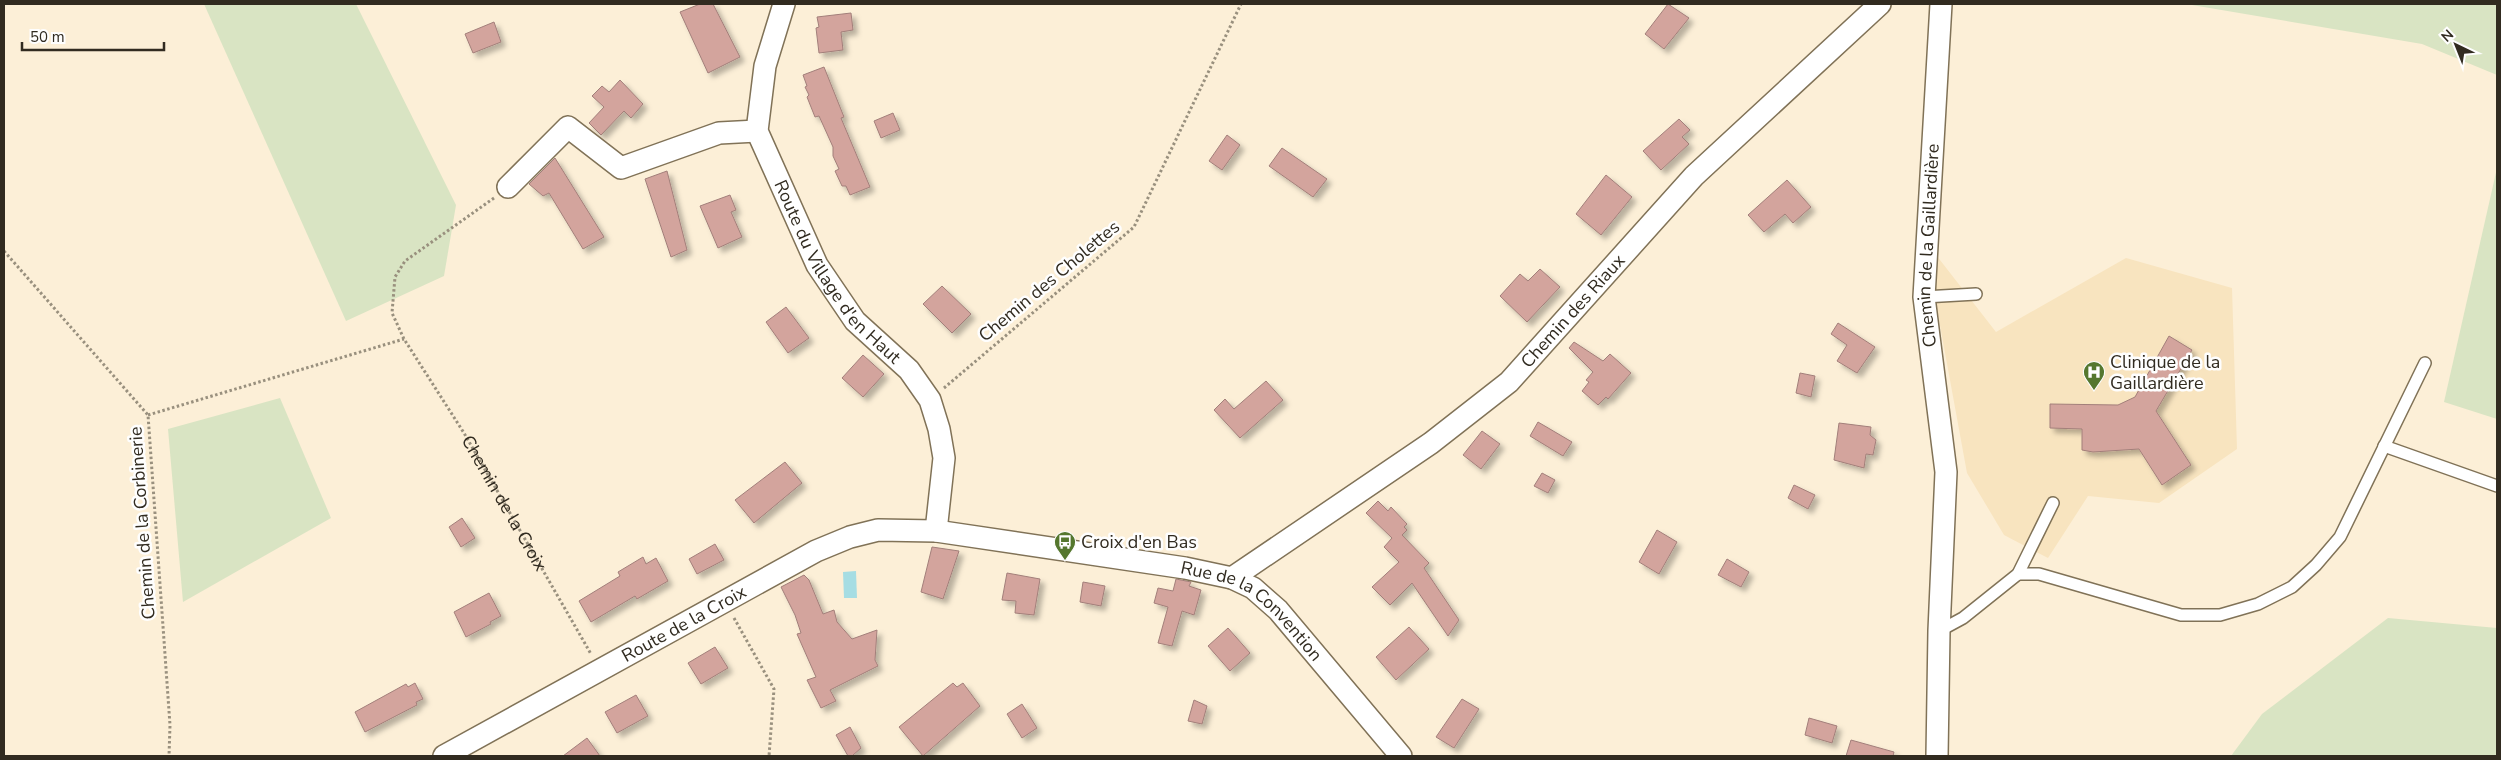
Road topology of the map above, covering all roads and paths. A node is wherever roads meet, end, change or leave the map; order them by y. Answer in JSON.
{"nodes":[{"id":1,"x":784,"y":4,"type":"edge"},
{"id":2,"x":1241,"y":4,"type":"edge"},
{"id":3,"x":1880,"y":4,"type":"edge"},
{"id":4,"x":1942,"y":4,"type":"edge"},
{"id":5,"x":757,"y":131,"type":"junction"},
{"id":6,"x":508,"y":187,"type":"joint"},
{"id":7,"x":4,"y":251,"type":"edge"},
{"id":8,"x":1976,"y":294,"type":"dead end"},
{"id":9,"x":1924,"y":297,"type":"junction"},
{"id":10,"x":404,"y":339,"type":"junction"},
{"id":11,"x":2425,"y":363,"type":"dead end"},
{"id":12,"x":930,"y":400,"type":"junction"},
{"id":13,"x":148,"y":415,"type":"junction"},
{"id":14,"x":2384,"y":446,"type":"junction"},
{"id":15,"x":2497,"y":486,"type":"edge"},
{"id":16,"x":2053,"y":504,"type":"dead end"},
{"id":17,"x":936,"y":531,"type":"junction"},
{"id":18,"x":2018,"y":574,"type":"junction"},
{"id":19,"x":1232,"y":578,"type":"junction"},
{"id":20,"x":724,"y":601,"type":"junction"},
{"id":21,"x":1939,"y":631,"type":"junction"},
{"id":22,"x":600,"y":670,"type":"junction"},
{"id":23,"x":169,"y":756,"type":"edge"},
{"id":24,"x":444,"y":756,"type":"edge"},
{"id":25,"x":769,"y":756,"type":"edge"},
{"id":26,"x":1401,"y":756,"type":"edge"},
{"id":27,"x":1937,"y":756,"type":"edge"}],
"edges":[{"from":1,"to":5,"type":"street"},
{"from":2,"to":12,"type":"path","name":"Chemin des Cholettes"},
{"from":3,"to":19,"type":"street","name":"Chemin des Riaux"},
{"from":4,"to":9,"type":"street","name":"Chemin de la Gaillardière"},
{"from":5,"to":6,"type":"street"},
{"from":5,"to":12,"type":"street","name":"Route du Village d'en Haut"},
{"from":6,"to":10,"type":"path","name":"Chemin de la Croix"},
{"from":7,"to":13,"type":"path","name":"Chemin de la Corbinerie"},
{"from":8,"to":9,"type":"lane"},
{"from":9,"to":21,"type":"street","name":"Chemin de la Gaillardière"},
{"from":10,"to":13,"type":"path"},
{"from":10,"to":22,"type":"path","name":"Chemin de la Croix"},
{"from":11,"to":14,"type":"lane"},
{"from":12,"to":17,"type":"street","name":"Route du Village d'en Haut"},
{"from":13,"to":23,"type":"path","name":"Chemin de la Corbinerie"},
{"from":14,"to":15,"type":"lane"},
{"from":14,"to":18,"type":"lane"},
{"from":16,"to":18,"type":"lane"},
{"from":17,"to":19,"type":"street","name":"Rue de la Convention"},
{"from":17,"to":20,"type":"street","name":"Route de la Croix"},
{"from":18,"to":21,"type":"lane"},
{"from":19,"to":26,"type":"street","name":"Rue de la Convention"},
{"from":20,"to":22,"type":"street","name":"Route de la Croix"},
{"from":20,"to":25,"type":"path"},
{"from":21,"to":27,"type":"street","name":"Chemin de la Gaillardière"},
{"from":22,"to":24,"type":"street","name":"Route de la Croix"}]}
